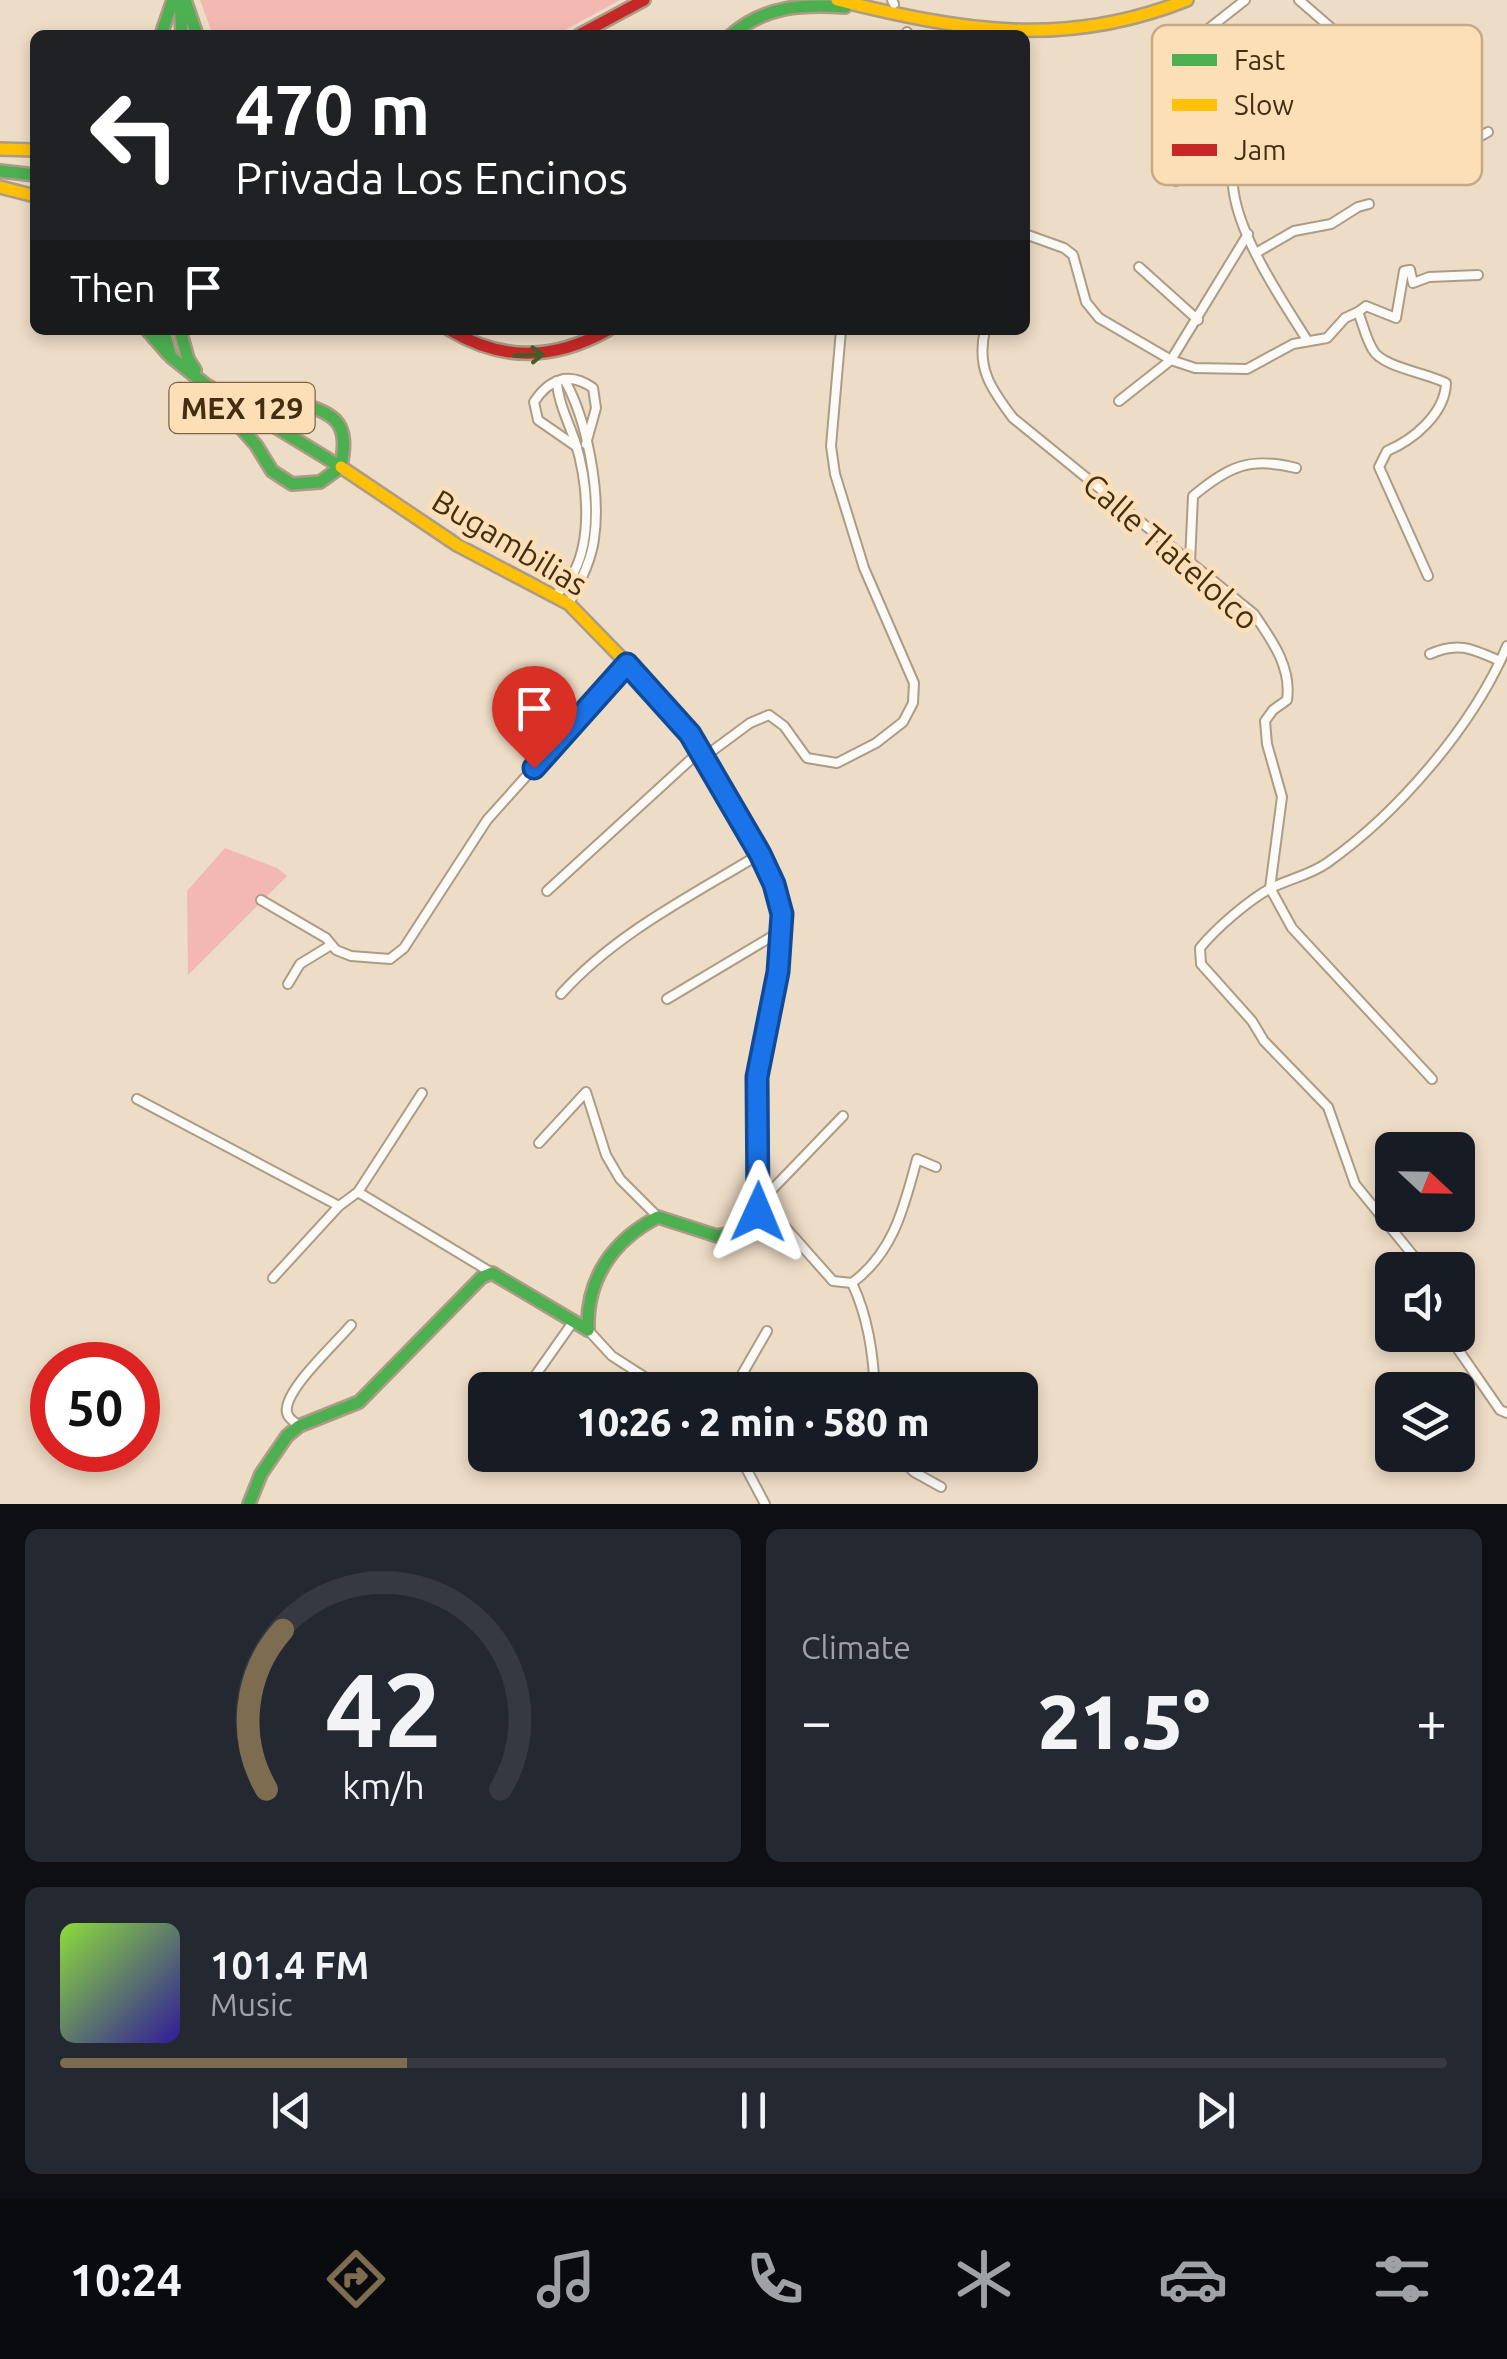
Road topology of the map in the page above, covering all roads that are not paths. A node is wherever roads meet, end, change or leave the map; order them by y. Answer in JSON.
{"nodes":[{"id":1,"x":179,"y":0,"type":"edge"},
{"id":2,"x":644,"y":0,"type":"edge"},
{"id":3,"x":837,"y":0,"type":"edge"},
{"id":4,"x":1187,"y":0,"type":"edge"},
{"id":5,"x":1245,"y":0,"type":"edge"},
{"id":6,"x":1299,"y":0,"type":"edge"},
{"id":7,"x":871,"y":9,"type":"junction"},
{"id":8,"x":1213,"y":25,"type":"edge"},
{"id":9,"x":1327,"y":25,"type":"edge"},
{"id":10,"x":164,"y":30,"type":"edge"},
{"id":11,"x":182,"y":30,"type":"edge"},
{"id":12,"x":194,"y":30,"type":"edge"},
{"id":13,"x":588,"y":30,"type":"edge"},
{"id":14,"x":738,"y":30,"type":"edge"},
{"id":15,"x":996,"y":30,"type":"edge"},
{"id":16,"x":1030,"y":32,"type":"edge"},
{"id":17,"x":1488,"y":132,"type":"dead end"},
{"id":18,"x":1482,"y":135,"type":"edge"},
{"id":19,"x":0,"y":149,"type":"edge"},
{"id":20,"x":30,"y":150,"type":"edge"},
{"id":21,"x":0,"y":170,"type":"edge"},
{"id":22,"x":30,"y":174,"type":"edge"},
{"id":23,"x":1233,"y":185,"type":"edge"},
{"id":24,"x":0,"y":188,"type":"edge"},
{"id":25,"x":30,"y":195,"type":"edge"},
{"id":26,"x":1369,"y":204,"type":"dead end"},
{"id":27,"x":1248,"y":234,"type":"junction"},
{"id":28,"x":1030,"y":236,"type":"edge"},
{"id":29,"x":1256,"y":253,"type":"junction"},
{"id":30,"x":1139,"y":268,"type":"dead end"},
{"id":31,"x":1478,"y":275,"type":"dead end"},
{"id":32,"x":1358,"y":312,"type":"junction"},
{"id":33,"x":1198,"y":320,"type":"junction"},
{"id":34,"x":151,"y":335,"type":"edge"},
{"id":35,"x":164,"y":335,"type":"edge"},
{"id":36,"x":181,"y":335,"type":"edge"},
{"id":37,"x":459,"y":335,"type":"edge"},
{"id":38,"x":598,"y":335,"type":"edge"},
{"id":39,"x":841,"y":335,"type":"edge"},
{"id":40,"x":984,"y":335,"type":"edge"},
{"id":41,"x":1307,"y":340,"type":"junction"},
{"id":42,"x":171,"y":357,"type":"junction"},
{"id":43,"x":1171,"y":360,"type":"junction"},
{"id":44,"x":560,"y":380,"type":"junction"},
{"id":45,"x":206,"y":384,"type":"junction"},
{"id":46,"x":218,"y":393,"type":"junction"},
{"id":47,"x":1119,"y":400,"type":"dead end"},
{"id":48,"x":582,"y":445,"type":"junction"},
{"id":49,"x":341,"y":467,"type":"junction"},
{"id":50,"x":1296,"y":468,"type":"dead end"},
{"id":51,"x":1190,"y":563,"type":"junction"},
{"id":52,"x":1428,"y":576,"type":"dead end"},
{"id":53,"x":555,"y":597,"type":"junction"},
{"id":54,"x":569,"y":604,"type":"junction"},
{"id":55,"x":1507,"y":646,"type":"edge"},
{"id":56,"x":1430,"y":654,"type":"dead end"},
{"id":57,"x":1500,"y":661,"type":"junction"},
{"id":58,"x":627,"y":664,"type":"junction"},
{"id":59,"x":702,"y":754,"type":"junction"},
{"id":60,"x":760,"y":854,"type":"junction"},
{"id":61,"x":1270,"y":888,"type":"junction"},
{"id":62,"x":547,"y":890,"type":"dead end"},
{"id":63,"x":261,"y":900,"type":"dead end"},
{"id":64,"x":781,"y":931,"type":"junction"},
{"id":65,"x":332,"y":944,"type":"junction"},
{"id":66,"x":288,"y":984,"type":"dead end"},
{"id":67,"x":562,"y":994,"type":"dead end"},
{"id":68,"x":667,"y":998,"type":"dead end"},
{"id":69,"x":1432,"y":1079,"type":"dead end"},
{"id":70,"x":422,"y":1093,"type":"dead end"},
{"id":71,"x":137,"y":1099,"type":"dead end"},
{"id":72,"x":844,"y":1116,"type":"dead end"},
{"id":73,"x":538,"y":1143,"type":"dead end"},
{"id":74,"x":936,"y":1167,"type":"dead end"},
{"id":75,"x":358,"y":1192,"type":"junction"},
{"id":76,"x":339,"y":1206,"type":"junction"},
{"id":77,"x":759,"y":1207,"type":"junction"},
{"id":78,"x":658,"y":1217,"type":"junction"},
{"id":79,"x":1410,"y":1252,"type":"edge"},
{"id":80,"x":492,"y":1273,"type":"junction"},
{"id":81,"x":273,"y":1278,"type":"dead end"},
{"id":82,"x":852,"y":1283,"type":"junction"},
{"id":83,"x":573,"y":1322,"type":"junction"},
{"id":84,"x":352,"y":1325,"type":"dead end"},
{"id":85,"x":588,"y":1330,"type":"junction"},
{"id":86,"x":767,"y":1331,"type":"dead end"},
{"id":87,"x":1460,"y":1352,"type":"edge"},
{"id":88,"x":538,"y":1372,"type":"edge"},
{"id":89,"x":637,"y":1372,"type":"edge"},
{"id":90,"x":743,"y":1372,"type":"edge"},
{"id":91,"x":874,"y":1372,"type":"edge"},
{"id":92,"x":1507,"y":1413,"type":"edge"},
{"id":93,"x":298,"y":1426,"type":"junction"},
{"id":94,"x":748,"y":1472,"type":"edge"},
{"id":95,"x":914,"y":1472,"type":"edge"},
{"id":96,"x":941,"y":1486,"type":"dead end"},
{"id":97,"x":250,"y":1500,"type":"edge"},
{"id":98,"x":765,"y":1504,"type":"edge"}],
"edges":[{"from":1,"to":10,"type":"main road"},
{"from":1,"to":11,"type":"main road"},
{"from":1,"to":12,"type":"main road"},
{"from":2,"to":13,"type":"main road"},
{"from":3,"to":7,"type":"main road"},
{"from":4,"to":16,"type":"main road"},
{"from":5,"to":8,"type":"street"},
{"from":6,"to":9,"type":"street"},
{"from":7,"to":14,"type":"main road"},
{"from":7,"to":15,"type":"main road"},
{"from":17,"to":18,"type":"street"},
{"from":19,"to":20,"type":"main road"},
{"from":21,"to":22,"type":"main road"},
{"from":23,"to":27,"type":"street"},
{"from":24,"to":25,"type":"main road"},
{"from":26,"to":29,"type":"street"},
{"from":27,"to":29,"type":"street"},
{"from":27,"to":33,"type":"street"},
{"from":28,"to":43,"type":"street"},
{"from":29,"to":41,"type":"street"},
{"from":30,"to":33,"type":"street"},
{"from":31,"to":32,"type":"street"},
{"from":32,"to":41,"type":"street"},
{"from":32,"to":52,"type":"street"},
{"from":33,"to":43,"type":"street"},
{"from":34,"to":42,"type":"main road"},
{"from":35,"to":42,"type":"main road","number":"MEX 129"},
{"from":36,"to":45,"type":"main road"},
{"from":37,"to":38,"type":"main road","one_way":true},
{"from":39,"to":59,"type":"street"},
{"from":40,"to":51,"type":"street","name":"Calle Tlatelolco"},
{"from":41,"to":43,"type":"street"},
{"from":42,"to":45,"type":"main road","number":"MEX 129"},
{"from":43,"to":47,"type":"street"},
{"from":44,"to":48,"type":"street"},
{"from":44,"to":48,"type":"street"},
{"from":44,"to":48,"type":"street"},
{"from":45,"to":46,"type":"main road","number":"MEX 129"},
{"from":46,"to":49,"type":"main road","number":"MEX 129"},
{"from":46,"to":49,"type":"main road"},
{"from":46,"to":49,"type":"main road"},
{"from":48,"to":53,"type":"street"},
{"from":48,"to":54,"type":"street"},
{"from":49,"to":53,"type":"main road","name":"Bugambilias"},
{"from":50,"to":51,"type":"street"},
{"from":51,"to":61,"type":"street","name":"Calle Tlatelolco"},
{"from":53,"to":54,"type":"main road","name":"Bugambilias"},
{"from":54,"to":58,"type":"main road","name":"Bugambilias"},
{"from":55,"to":57,"type":"street"},
{"from":56,"to":57,"type":"street"},
{"from":57,"to":61,"type":"street"},
{"from":58,"to":59,"type":"main road","name":"Bugambilias"},
{"from":58,"to":65,"type":"street"},
{"from":59,"to":60,"type":"main road","name":"Bugambilias"},
{"from":59,"to":62,"type":"street"},
{"from":60,"to":64,"type":"main road","name":"Bugambilias"},
{"from":60,"to":67,"type":"street"},
{"from":61,"to":69,"type":"street"},
{"from":61,"to":79,"type":"street"},
{"from":63,"to":65,"type":"street"},
{"from":64,"to":68,"type":"street"},
{"from":64,"to":77,"type":"main road","name":"Bugambilias"},
{"from":65,"to":66,"type":"street"},
{"from":70,"to":75,"type":"street"},
{"from":71,"to":76,"type":"street"},
{"from":72,"to":77,"type":"street"},
{"from":73,"to":78,"type":"street"},
{"from":74,"to":82,"type":"street"},
{"from":75,"to":76,"type":"street"},
{"from":75,"to":80,"type":"street"},
{"from":76,"to":81,"type":"street"},
{"from":77,"to":78,"type":"main road","name":"Bugambilias"},
{"from":77,"to":82,"type":"street"},
{"from":78,"to":85,"type":"main road"},
{"from":80,"to":83,"type":"main road"},
{"from":80,"to":93,"type":"main road"},
{"from":82,"to":91,"type":"street"},
{"from":83,"to":85,"type":"main road"},
{"from":83,"to":88,"type":"street"},
{"from":84,"to":93,"type":"street"},
{"from":85,"to":89,"type":"street"},
{"from":86,"to":90,"type":"street"},
{"from":87,"to":92,"type":"street"},
{"from":93,"to":97,"type":"main road"},
{"from":94,"to":98,"type":"street"},
{"from":95,"to":96,"type":"street"}]}
